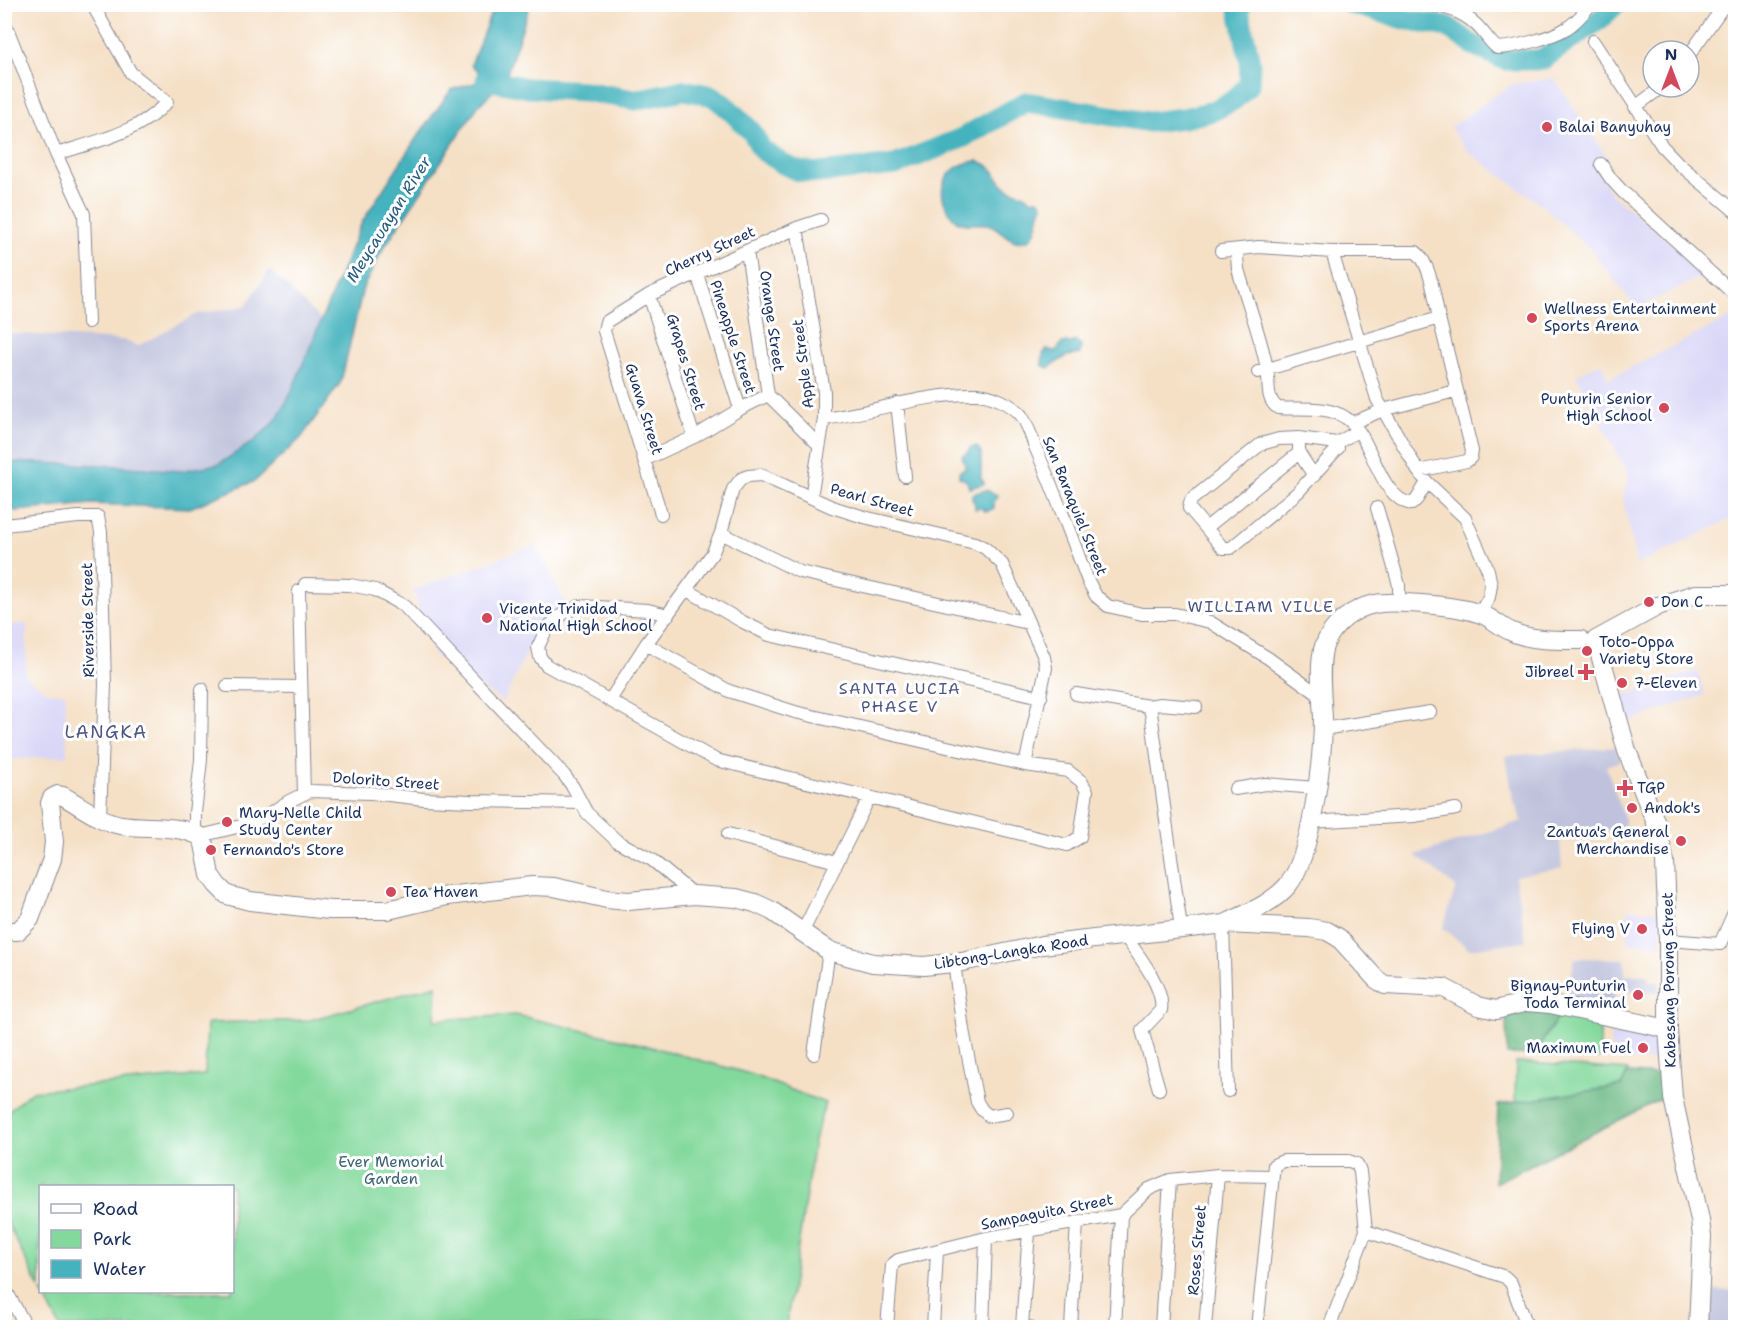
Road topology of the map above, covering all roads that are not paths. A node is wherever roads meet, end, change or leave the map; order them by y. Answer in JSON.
{"nodes":[{"id":1,"x":92,"y":4,"type":"edge"},
{"id":2,"x":1428,"y":4,"type":"edge"},
{"id":3,"x":1591,"y":4,"type":"edge"},
{"id":4,"x":1736,"y":12,"type":"edge"},
{"id":5,"x":4,"y":20,"type":"edge"},
{"id":6,"x":1700,"y":39,"type":"edge"},
{"id":7,"x":1593,"y":41,"type":"dead end"},
{"id":8,"x":1646,"y":99,"type":"edge"},
{"id":9,"x":1635,"y":107,"type":"junction"},
{"id":10,"x":56,"y":154,"type":"junction"},
{"id":11,"x":1601,"y":164,"type":"dead end"},
{"id":12,"x":1734,"y":209,"type":"edge"},
{"id":13,"x":821,"y":220,"type":"dead end"},
{"id":14,"x":797,"y":228,"type":"junction"},
{"id":15,"x":1240,"y":249,"type":"junction"},
{"id":16,"x":747,"y":250,"type":"junction"},
{"id":17,"x":1221,"y":251,"type":"dead end"},
{"id":18,"x":1332,"y":252,"type":"junction"},
{"id":19,"x":697,"y":274,"type":"junction"},
{"id":20,"x":650,"y":295,"type":"junction"},
{"id":21,"x":1736,"y":296,"type":"edge"},
{"id":22,"x":614,"y":316,"type":"joint"},
{"id":23,"x":1439,"y":318,"type":"junction"},
{"id":24,"x":88,"y":322,"type":"dead end"},
{"id":25,"x":1359,"y":342,"type":"junction"},
{"id":26,"x":1262,"y":371,"type":"junction"},
{"id":27,"x":1455,"y":391,"type":"junction"},
{"id":28,"x":768,"y":395,"type":"junction"},
{"id":29,"x":897,"y":404,"type":"junction"},
{"id":30,"x":740,"y":409,"type":"junction"},
{"id":31,"x":1383,"y":410,"type":"junction"},
{"id":32,"x":824,"y":419,"type":"junction"},
{"id":33,"x":1355,"y":427,"type":"junction"},
{"id":34,"x":694,"y":437,"type":"junction"},
{"id":35,"x":1298,"y":438,"type":"junction"},
{"id":36,"x":1337,"y":443,"type":"junction"},
{"id":37,"x":818,"y":444,"type":"junction"},
{"id":38,"x":1299,"y":453,"type":"junction"},
{"id":39,"x":644,"y":460,"type":"junction"},
{"id":40,"x":1418,"y":471,"type":"junction"},
{"id":41,"x":905,"y":476,"type":"dead end"},
{"id":42,"x":1314,"y":476,"type":"junction"},
{"id":43,"x":1427,"y":482,"type":"junction"},
{"id":44,"x":811,"y":497,"type":"junction"},
{"id":45,"x":1377,"y":508,"type":"dead end"},
{"id":46,"x":661,"y":514,"type":"dead end"},
{"id":47,"x":4,"y":525,"type":"edge"},
{"id":48,"x":1206,"y":528,"type":"junction"},
{"id":49,"x":721,"y":533,"type":"junction"},
{"id":50,"x":687,"y":590,"type":"junction"},
{"id":51,"x":1736,"y":594,"type":"edge"},
{"id":52,"x":1399,"y":603,"type":"junction"},
{"id":53,"x":1480,"y":613,"type":"junction"},
{"id":54,"x":668,"y":615,"type":"junction"},
{"id":55,"x":1028,"y":623,"type":"junction"},
{"id":56,"x":1588,"y":640,"type":"junction"},
{"id":57,"x":646,"y":644,"type":"junction"},
{"id":58,"x":227,"y":686,"type":"dead end"},
{"id":59,"x":301,"y":687,"type":"junction"},
{"id":60,"x":202,"y":689,"type":"dead end"},
{"id":61,"x":1076,"y":694,"type":"dead end"},
{"id":62,"x":1041,"y":697,"type":"junction"},
{"id":63,"x":1322,"y":697,"type":"junction"},
{"id":64,"x":610,"y":700,"type":"junction"},
{"id":65,"x":1148,"y":706,"type":"junction"},
{"id":66,"x":1196,"y":707,"type":"dead end"},
{"id":67,"x":1430,"y":712,"type":"dead end"},
{"id":68,"x":1323,"y":729,"type":"junction"},
{"id":69,"x":1025,"y":765,"type":"junction"},
{"id":70,"x":1317,"y":788,"type":"junction"},
{"id":71,"x":1235,"y":789,"type":"dead end"},
{"id":72,"x":304,"y":794,"type":"junction"},
{"id":73,"x":869,"y":798,"type":"junction"},
{"id":74,"x":581,"y":803,"type":"junction"},
{"id":75,"x":1456,"y":809,"type":"dead end"},
{"id":76,"x":100,"y":817,"type":"junction"},
{"id":77,"x":1310,"y":822,"type":"junction"},
{"id":78,"x":728,"y":834,"type":"dead end"},
{"id":79,"x":198,"y":835,"type":"junction"},
{"id":80,"x":837,"y":861,"type":"junction"},
{"id":81,"x":694,"y":895,"type":"junction"},
{"id":82,"x":1736,"y":908,"type":"edge"},
{"id":83,"x":1224,"y":924,"type":"junction"},
{"id":84,"x":1181,"y":928,"type":"junction"},
{"id":85,"x":4,"y":931,"type":"edge"},
{"id":86,"x":802,"y":933,"type":"junction"},
{"id":87,"x":1124,"y":935,"type":"junction"},
{"id":88,"x":1668,"y":940,"type":"junction"},
{"id":89,"x":829,"y":951,"type":"junction"},
{"id":90,"x":954,"y":963,"type":"junction"},
{"id":91,"x":1668,"y":1029,"type":"junction"},
{"id":92,"x":814,"y":1054,"type":"dead end"},
{"id":93,"x":1159,"y":1089,"type":"dead end"},
{"id":94,"x":1228,"y":1091,"type":"dead end"},
{"id":95,"x":1007,"y":1113,"type":"dead end"},
{"id":96,"x":1218,"y":1175,"type":"junction"},
{"id":97,"x":1272,"y":1176,"type":"junction"},
{"id":98,"x":1170,"y":1180,"type":"junction"},
{"id":99,"x":1121,"y":1215,"type":"junction"},
{"id":100,"x":1077,"y":1222,"type":"junction"},
{"id":101,"x":1366,"y":1231,"type":"junction"},
{"id":102,"x":1029,"y":1232,"type":"junction"},
{"id":103,"x":986,"y":1238,"type":"junction"},
{"id":104,"x":937,"y":1251,"type":"junction"},
{"id":105,"x":4,"y":1287,"type":"edge"},
{"id":106,"x":1026,"y":1327,"type":"edge"},
{"id":107,"x":27,"y":1328,"type":"edge"},
{"id":108,"x":887,"y":1328,"type":"edge"},
{"id":109,"x":933,"y":1328,"type":"edge"},
{"id":110,"x":983,"y":1328,"type":"edge"},
{"id":111,"x":1003,"y":1328,"type":"edge"},
{"id":112,"x":1071,"y":1328,"type":"edge"},
{"id":113,"x":1115,"y":1328,"type":"edge"},
{"id":114,"x":1161,"y":1328,"type":"edge"},
{"id":115,"x":1205,"y":1328,"type":"edge"},
{"id":116,"x":1257,"y":1328,"type":"edge"},
{"id":117,"x":1329,"y":1328,"type":"edge"},
{"id":118,"x":1528,"y":1328,"type":"edge"},
{"id":119,"x":1698,"y":1328,"type":"edge"}],
"edges":[{"from":1,"to":10,"type":"street"},
{"from":2,"to":3,"type":"street"},
{"from":4,"to":6,"type":"street"},
{"from":5,"to":10,"type":"street"},
{"from":7,"to":9,"type":"street"},
{"from":8,"to":9,"type":"street"},
{"from":9,"to":12,"type":"street"},
{"from":10,"to":24,"type":"street"},
{"from":11,"to":21,"type":"street"},
{"from":13,"to":14,"type":"street","name":"Cherry Street"},
{"from":14,"to":16,"type":"street","name":"Cherry Street"},
{"from":14,"to":32,"type":"street","name":"Apple Street"},
{"from":15,"to":17,"type":"street"},
{"from":15,"to":18,"type":"street"},
{"from":15,"to":26,"type":"street"},
{"from":16,"to":19,"type":"street","name":"Cherry Street"},
{"from":16,"to":28,"type":"street","name":"Orange Street"},
{"from":18,"to":23,"type":"street"},
{"from":18,"to":25,"type":"street"},
{"from":19,"to":20,"type":"street","name":"Cherry Street"},
{"from":19,"to":30,"type":"street","name":"Pineapple Street"},
{"from":20,"to":22,"type":"street","name":"Cherry Street"},
{"from":20,"to":34,"type":"street","name":"Grapes Street"},
{"from":22,"to":39,"type":"street","name":"Guava Street"},
{"from":23,"to":25,"type":"street"},
{"from":23,"to":27,"type":"street"},
{"from":25,"to":26,"type":"street"},
{"from":25,"to":31,"type":"street"},
{"from":26,"to":33,"type":"street"},
{"from":27,"to":31,"type":"street"},
{"from":27,"to":40,"type":"street"},
{"from":28,"to":30,"type":"street"},
{"from":28,"to":37,"type":"street"},
{"from":29,"to":32,"type":"street","name":"San Baraquiel Street"},
{"from":29,"to":41,"type":"street"},
{"from":29,"to":63,"type":"street","name":"San Baraquiel Street"},
{"from":30,"to":34,"type":"street"},
{"from":31,"to":33,"type":"street"},
{"from":31,"to":40,"type":"street"},
{"from":32,"to":37,"type":"street","name":"Apple Street"},
{"from":33,"to":36,"type":"street"},
{"from":33,"to":43,"type":"street"},
{"from":34,"to":39,"type":"street"},
{"from":35,"to":36,"type":"street"},
{"from":35,"to":38,"type":"street"},
{"from":35,"to":48,"type":"street"},
{"from":36,"to":42,"type":"street"},
{"from":37,"to":44,"type":"street","name":"Apple Street"},
{"from":38,"to":42,"type":"street"},
{"from":38,"to":48,"type":"street"},
{"from":39,"to":46,"type":"street","name":"Guava Street"},
{"from":40,"to":43,"type":"street"},
{"from":42,"to":48,"type":"street"},
{"from":43,"to":53,"type":"street"},
{"from":44,"to":49,"type":"street","name":"Pearl Street"},
{"from":44,"to":55,"type":"street","name":"Pearl Street"},
{"from":45,"to":52,"type":"street"},
{"from":47,"to":76,"type":"street","name":"Riverside Street"},
{"from":49,"to":50,"type":"street","name":"Pearl Street"},
{"from":49,"to":55,"type":"street"},
{"from":50,"to":54,"type":"street","name":"Pearl Street"},
{"from":50,"to":62,"type":"street"},
{"from":51,"to":56,"type":"main road"},
{"from":52,"to":53,"type":"main road"},
{"from":52,"to":63,"type":"main road"},
{"from":53,"to":56,"type":"main road"},
{"from":54,"to":57,"type":"street","name":"Pearl Street"},
{"from":54,"to":64,"type":"street"},
{"from":55,"to":62,"type":"street","name":"Pearl Street"},
{"from":56,"to":88,"type":"main road","name":"Kabesang Porong Street"},
{"from":57,"to":64,"type":"street","name":"Pearl Street"},
{"from":57,"to":69,"type":"street"},
{"from":58,"to":59,"type":"street"},
{"from":59,"to":72,"type":"street"},
{"from":59,"to":74,"type":"street"},
{"from":60,"to":79,"type":"street"},
{"from":61,"to":65,"type":"street"},
{"from":62,"to":69,"type":"street","name":"Pearl Street"},
{"from":63,"to":68,"type":"main road"},
{"from":64,"to":73,"type":"street"},
{"from":65,"to":66,"type":"street"},
{"from":65,"to":84,"type":"street"},
{"from":67,"to":68,"type":"street"},
{"from":68,"to":70,"type":"main road"},
{"from":69,"to":73,"type":"street"},
{"from":70,"to":71,"type":"street"},
{"from":70,"to":77,"type":"main road"},
{"from":72,"to":74,"type":"street","name":"Dolorito Street"},
{"from":72,"to":79,"type":"street","name":"Dolorito Street"},
{"from":73,"to":80,"type":"street"},
{"from":74,"to":81,"type":"street"},
{"from":75,"to":77,"type":"street"},
{"from":76,"to":79,"type":"main road"},
{"from":76,"to":85,"type":"main road"},
{"from":77,"to":83,"type":"main road"},
{"from":78,"to":80,"type":"street"},
{"from":79,"to":81,"type":"main road","name":"Libtong-Langka Road"},
{"from":80,"to":86,"type":"street"},
{"from":81,"to":86,"type":"main road","name":"Libtong-Langka Road"},
{"from":82,"to":88,"type":"street"},
{"from":83,"to":84,"type":"main road","name":"Libtong-Langka Road"},
{"from":83,"to":91,"type":"main road"},
{"from":83,"to":94,"type":"street"},
{"from":84,"to":87,"type":"main road","name":"Libtong-Langka Road"},
{"from":86,"to":89,"type":"main road","name":"Libtong-Langka Road"},
{"from":87,"to":90,"type":"main road","name":"Libtong-Langka Road"},
{"from":87,"to":93,"type":"street"},
{"from":88,"to":91,"type":"main road","name":"Kabesang Porong Street"},
{"from":89,"to":90,"type":"main road","name":"Libtong-Langka Road"},
{"from":89,"to":92,"type":"street"},
{"from":90,"to":95,"type":"street"},
{"from":91,"to":119,"type":"main road","name":"Kabesang Porong Street"},
{"from":96,"to":97,"type":"street","name":"Sampaguita Street"},
{"from":96,"to":98,"type":"street","name":"Sampaguita Street"},
{"from":96,"to":115,"type":"street","name":"Roses Street"},
{"from":97,"to":101,"type":"street"},
{"from":97,"to":116,"type":"street"},
{"from":98,"to":99,"type":"street","name":"Sampaguita Street"},
{"from":98,"to":114,"type":"street"},
{"from":99,"to":100,"type":"street","name":"Sampaguita Street"},
{"from":99,"to":113,"type":"street"},
{"from":100,"to":102,"type":"street","name":"Sampaguita Street"},
{"from":100,"to":112,"type":"street"},
{"from":101,"to":117,"type":"street"},
{"from":101,"to":118,"type":"street"},
{"from":102,"to":103,"type":"street","name":"Sampaguita Street"},
{"from":102,"to":106,"type":"street"},
{"from":103,"to":104,"type":"street","name":"Sampaguita Street"},
{"from":103,"to":110,"type":"street"},
{"from":104,"to":108,"type":"street","name":"Sampaguita Street"},
{"from":104,"to":109,"type":"street"},
{"from":105,"to":107,"type":"street"},
{"from":106,"to":111,"type":"street"}]}
